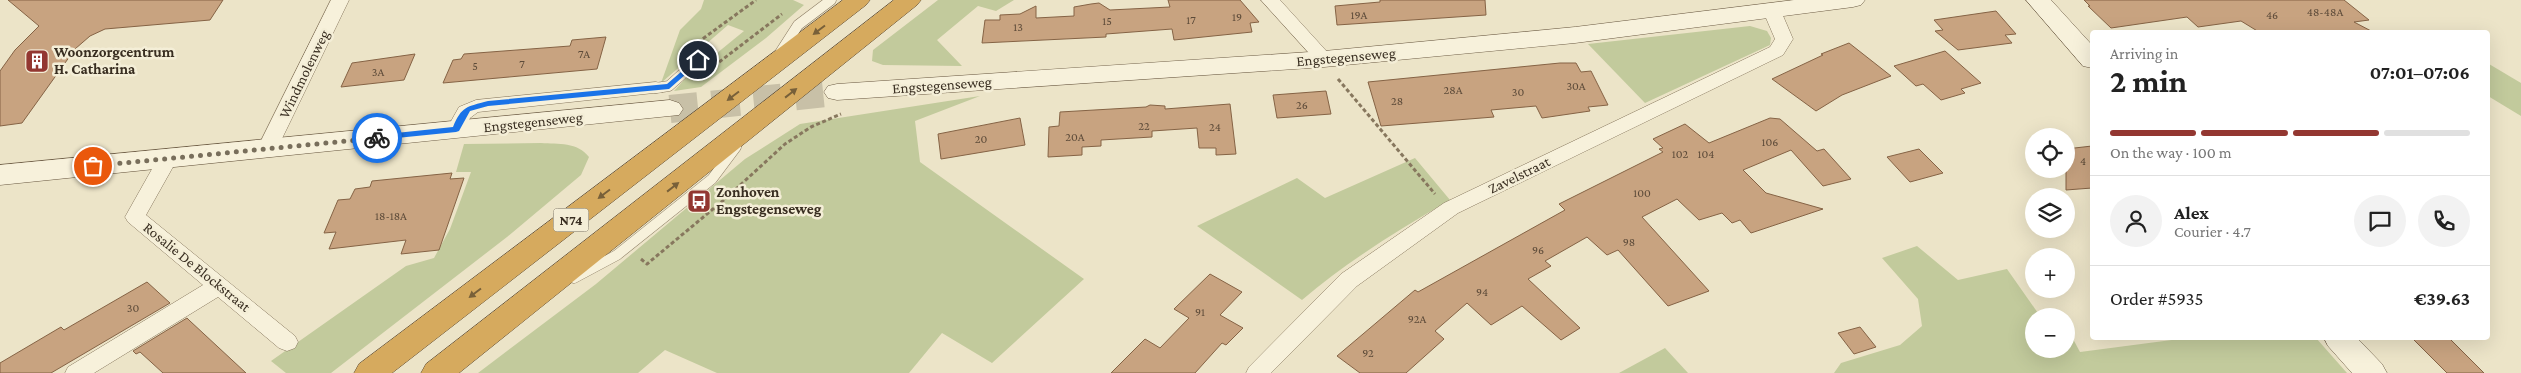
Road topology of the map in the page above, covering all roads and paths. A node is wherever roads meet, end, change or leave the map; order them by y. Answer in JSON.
{"nodes":[{"id":1,"x":340,"y":0,"type":"edge"},
{"id":2,"x":756,"y":0,"type":"edge"},
{"id":3,"x":831,"y":0,"type":"edge"},
{"id":4,"x":858,"y":0,"type":"edge"},
{"id":5,"x":908,"y":0,"type":"edge"},
{"id":6,"x":1270,"y":0,"type":"edge"},
{"id":7,"x":1854,"y":0,"type":"edge"},
{"id":8,"x":2038,"y":0,"type":"edge"},
{"id":9,"x":1772,"y":11,"type":"junction"},
{"id":10,"x":785,"y":12,"type":"dead end"},
{"id":11,"x":2090,"y":58,"type":"edge"},
{"id":12,"x":1324,"y":59,"type":"junction"},
{"id":13,"x":698,"y":60,"type":"joint"},
{"id":14,"x":772,"y":66,"type":"junction"},
{"id":15,"x":708,"y":71,"type":"dead end"},
{"id":16,"x":663,"y":98,"type":"joint"},
{"id":17,"x":843,"y":101,"type":"joint"},
{"id":18,"x":268,"y":149,"type":"junction"},
{"id":19,"x":168,"y":158,"type":"junction"},
{"id":20,"x":0,"y":175,"type":"edge"},
{"id":21,"x":1450,"y":208,"type":"junction"},
{"id":22,"x":641,"y":258,"type":"dead end"},
{"id":23,"x":220,"y":285,"type":"junction"},
{"id":24,"x":2341,"y":340,"type":"edge"},
{"id":25,"x":287,"y":342,"type":"dead end"},
{"id":26,"x":76,"y":373,"type":"edge"},
{"id":27,"x":370,"y":373,"type":"edge"},
{"id":28,"x":438,"y":373,"type":"edge"},
{"id":29,"x":1257,"y":373,"type":"edge"},
{"id":30,"x":2371,"y":373,"type":"edge"}],
"edges":[{"from":1,"to":18,"type":"street","name":"Windmolenweg"},
{"from":2,"to":13,"type":"path"},
{"from":3,"to":14,"type":"lane"},
{"from":4,"to":14,"type":"highway","number":"N74","one_way":true},
{"from":28,"to":5,"type":"highway","number":"N74","one_way":true},
{"from":6,"to":12,"type":"street"},
{"from":7,"to":9,"type":"street","name":"Engstegenseweg"},
{"from":8,"to":11,"type":"street"},
{"from":9,"to":12,"type":"street","name":"Engstegenseweg"},
{"from":9,"to":21,"type":"street","name":"Zavelstraat"},
{"from":10,"to":15,"type":"path"},
{"from":12,"to":17,"type":"street","name":"Engstegenseweg"},
{"from":12,"to":21,"type":"path"},
{"from":13,"to":16,"type":"lane"},
{"from":14,"to":27,"type":"highway","number":"N74","one_way":true},
{"from":16,"to":18,"type":"street","name":"Engstegenseweg"},
{"from":17,"to":22,"type":"path"},
{"from":18,"to":19,"type":"street","name":"Engstegenseweg"},
{"from":19,"to":20,"type":"street","name":"Engstegenseweg"},
{"from":19,"to":23,"type":"street","name":"Rosalie De Blockstraat"},
{"from":21,"to":29,"type":"street","name":"Zavelstraat"},
{"from":23,"to":25,"type":"street","name":"Rosalie De Blockstraat"},
{"from":23,"to":26,"type":"street"},
{"from":24,"to":30,"type":"street"}]}
